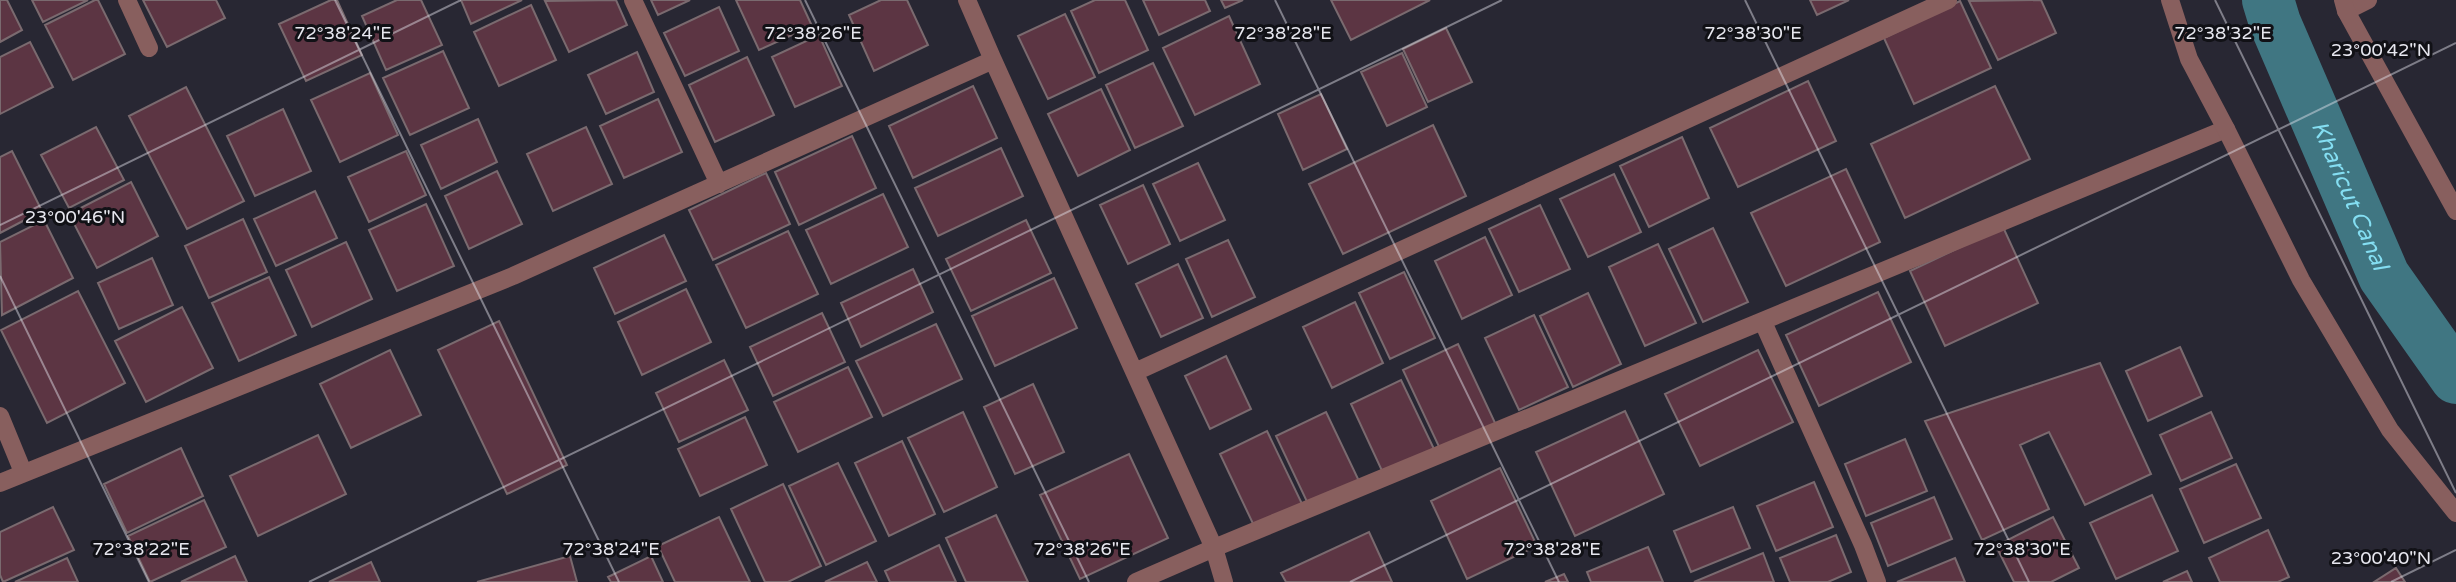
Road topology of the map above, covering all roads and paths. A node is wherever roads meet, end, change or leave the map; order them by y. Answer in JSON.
{"nodes":[{"id":1,"x":127,"y":0,"type":"edge"},
{"id":2,"x":633,"y":0,"type":"edge"},
{"id":3,"x":967,"y":0,"type":"edge"},
{"id":4,"x":1948,"y":0,"type":"edge"},
{"id":5,"x":2170,"y":0,"type":"edge"},
{"id":6,"x":2368,"y":0,"type":"edge"},
{"id":7,"x":2345,"y":5,"type":"edge"},
{"id":8,"x":149,"y":47,"type":"dead end"},
{"id":9,"x":993,"y":60,"type":"junction"},
{"id":10,"x":2226,"y":129,"type":"junction"},
{"id":11,"x":719,"y":184,"type":"junction"},
{"id":12,"x":2456,"y":211,"type":"edge"},
{"id":13,"x":1763,"y":323,"type":"junction"},
{"id":14,"x":1135,"y":372,"type":"junction"},
{"id":15,"x":0,"y":416,"type":"edge"},
{"id":16,"x":23,"y":472,"type":"junction"},
{"id":17,"x":0,"y":483,"type":"edge"},
{"id":18,"x":2456,"y":513,"type":"edge"},
{"id":19,"x":1214,"y":548,"type":"junction"},
{"id":20,"x":1136,"y":582,"type":"edge"},
{"id":21,"x":1224,"y":582,"type":"edge"},
{"id":22,"x":1877,"y":582,"type":"edge"}],
"edges":[{"from":1,"to":8,"type":"street"},
{"from":2,"to":11,"type":"street"},
{"from":3,"to":9,"type":"street"},
{"from":4,"to":14,"type":"street"},
{"from":5,"to":10,"type":"street"},
{"from":6,"to":7,"type":"street"},
{"from":7,"to":12,"type":"street"},
{"from":9,"to":11,"type":"street"},
{"from":9,"to":14,"type":"street"},
{"from":10,"to":13,"type":"street"},
{"from":10,"to":18,"type":"street"},
{"from":11,"to":16,"type":"street"},
{"from":13,"to":19,"type":"street"},
{"from":13,"to":22,"type":"street"},
{"from":14,"to":19,"type":"street"},
{"from":15,"to":16,"type":"street"},
{"from":16,"to":17,"type":"street"},
{"from":19,"to":20,"type":"street"},
{"from":19,"to":21,"type":"street"}]}
